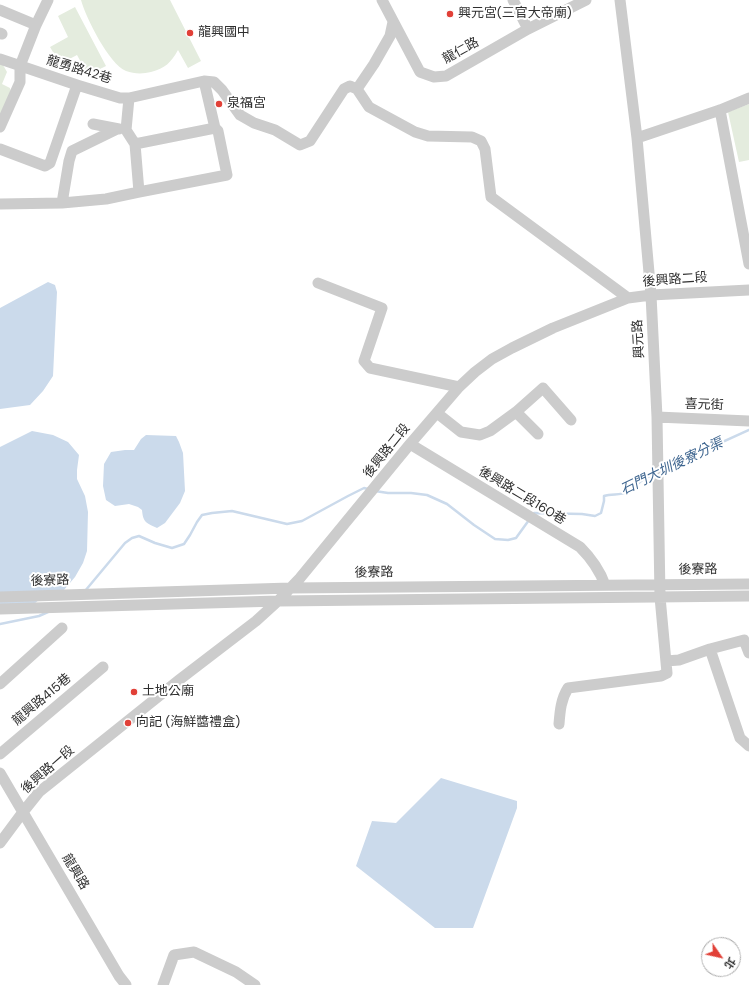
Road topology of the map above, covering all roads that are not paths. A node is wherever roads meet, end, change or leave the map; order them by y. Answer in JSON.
{"nodes":[{"id":1,"x":48,"y":0,"type":"edge"},
{"id":2,"x":382,"y":0,"type":"edge"},
{"id":3,"x":513,"y":0,"type":"edge"},
{"id":4,"x":586,"y":0,"type":"edge"},
{"id":5,"x":620,"y":0,"type":"edge"},
{"id":6,"x":0,"y":10,"type":"edge"},
{"id":7,"x":394,"y":22,"type":"junction"},
{"id":8,"x":36,"y":25,"type":"junction"},
{"id":9,"x":528,"y":29,"type":"junction"},
{"id":10,"x":0,"y":59,"type":"edge"},
{"id":11,"x":20,"y":66,"type":"junction"},
{"id":12,"x":204,"y":81,"type":"junction"},
{"id":13,"x":77,"y":85,"type":"junction"},
{"id":14,"x":357,"y":89,"type":"junction"},
{"id":15,"x":129,"y":98,"type":"junction"},
{"id":16,"x":749,"y":98,"type":"edge"},
{"id":17,"x":720,"y":110,"type":"junction"},
{"id":18,"x":93,"y":124,"type":"dead end"},
{"id":19,"x":0,"y":127,"type":"edge"},
{"id":20,"x":215,"y":128,"type":"junction"},
{"id":21,"x":122,"y":129,"type":"junction"},
{"id":22,"x":637,"y":138,"type":"junction"},
{"id":23,"x":135,"y":144,"type":"junction"},
{"id":24,"x":0,"y":149,"type":"edge"},
{"id":25,"x":139,"y":192,"type":"junction"},
{"id":26,"x":62,"y":203,"type":"junction"},
{"id":27,"x":0,"y":204,"type":"edge"},
{"id":28,"x":749,"y":264,"type":"edge"},
{"id":29,"x":318,"y":284,"type":"dead end"},
{"id":30,"x":749,"y":290,"type":"edge"},
{"id":31,"x":651,"y":295,"type":"junction"},
{"id":32,"x":628,"y":298,"type":"junction"},
{"id":33,"x":459,"y":387,"type":"junction"},
{"id":34,"x":516,"y":412,"type":"junction"},
{"id":35,"x":437,"y":413,"type":"junction"},
{"id":36,"x":657,"y":417,"type":"junction"},
{"id":37,"x":571,"y":420,"type":"dead end"},
{"id":38,"x":749,"y":421,"type":"edge"},
{"id":39,"x":538,"y":434,"type":"dead end"},
{"id":40,"x":410,"y":444,"type":"junction"},
{"id":41,"x":661,"y":584,"type":"junction"},
{"id":42,"x":749,"y":584,"type":"edge"},
{"id":43,"x":605,"y":585,"type":"junction"},
{"id":44,"x":290,"y":588,"type":"junction"},
{"id":45,"x":749,"y":596,"type":"edge"},
{"id":46,"x":0,"y":597,"type":"edge"},
{"id":47,"x":660,"y":597,"type":"junction"},
{"id":48,"x":278,"y":601,"type":"junction"},
{"id":49,"x":0,"y":609,"type":"edge"},
{"id":50,"x":62,"y":628,"type":"dead end"},
{"id":51,"x":710,"y":649,"type":"junction"},
{"id":52,"x":749,"y":653,"type":"edge"},
{"id":53,"x":666,"y":662,"type":"junction"},
{"id":54,"x":103,"y":667,"type":"dead end"},
{"id":55,"x":0,"y":684,"type":"edge"},
{"id":56,"x":559,"y":724,"type":"dead end"},
{"id":57,"x":104,"y":741,"type":"joint"},
{"id":58,"x":749,"y":746,"type":"edge"},
{"id":59,"x":0,"y":754,"type":"edge"},
{"id":60,"x":0,"y":773,"type":"edge"},
{"id":61,"x":23,"y":812,"type":"junction"},
{"id":62,"x":0,"y":843,"type":"edge"},
{"id":63,"x":126,"y":985,"type":"edge"},
{"id":64,"x":162,"y":985,"type":"edge"},
{"id":65,"x":255,"y":985,"type":"edge"}],
"edges":[{"from":1,"to":8,"type":"street"},
{"from":2,"to":7,"type":"street","name":"龍仁路"},
{"from":3,"to":9,"type":"street"},
{"from":4,"to":9,"type":"street","name":"龍仁路"},
{"from":5,"to":22,"type":"street","name":"興元路"},
{"from":6,"to":8,"type":"street"},
{"from":7,"to":9,"type":"street","name":"龍仁路"},
{"from":7,"to":14,"type":"street"},
{"from":8,"to":11,"type":"street"},
{"from":10,"to":11,"type":"street","name":"龍勇路42巷"},
{"from":11,"to":13,"type":"street","name":"龍勇路42巷"},
{"from":11,"to":19,"type":"street"},
{"from":12,"to":14,"type":"street"},
{"from":12,"to":15,"type":"street"},
{"from":12,"to":20,"type":"street"},
{"from":13,"to":15,"type":"street","name":"龍勇路42巷"},
{"from":13,"to":24,"type":"street"},
{"from":14,"to":32,"type":"street"},
{"from":15,"to":21,"type":"street"},
{"from":16,"to":17,"type":"street"},
{"from":17,"to":22,"type":"street"},
{"from":17,"to":28,"type":"street"},
{"from":18,"to":21,"type":"street"},
{"from":20,"to":23,"type":"street"},
{"from":20,"to":25,"type":"street"},
{"from":21,"to":23,"type":"street"},
{"from":21,"to":26,"type":"street"},
{"from":22,"to":31,"type":"street","name":"興元路"},
{"from":23,"to":25,"type":"street"},
{"from":25,"to":26,"type":"street"},
{"from":26,"to":27,"type":"street"},
{"from":29,"to":33,"type":"street"},
{"from":30,"to":31,"type":"street","name":"後興路二段"},
{"from":31,"to":32,"type":"street","name":"後興路二段"},
{"from":31,"to":36,"type":"street","name":"興元路"},
{"from":32,"to":33,"type":"street","name":"後興路二段"},
{"from":33,"to":35,"type":"street","name":"後興路二段"},
{"from":34,"to":35,"type":"street"},
{"from":34,"to":37,"type":"street"},
{"from":34,"to":39,"type":"street"},
{"from":35,"to":40,"type":"street","name":"後興路二段"},
{"from":36,"to":38,"type":"street","name":"喜元街"},
{"from":36,"to":41,"type":"street","name":"興元路"},
{"from":40,"to":43,"type":"street","name":"後興路二段160巷"},
{"from":40,"to":44,"type":"street","name":"後興路二段"},
{"from":41,"to":42,"type":"street","name":"後寮路"},
{"from":41,"to":43,"type":"street","name":"後寮路"},
{"from":41,"to":47,"type":"street","name":"興元路"},
{"from":43,"to":44,"type":"street","name":"後寮路"},
{"from":44,"to":46,"type":"street","name":"後寮路"},
{"from":44,"to":48,"type":"street","name":"後興路二段"},
{"from":45,"to":47,"type":"street","name":"後寮路"},
{"from":47,"to":48,"type":"street","name":"後寮路"},
{"from":47,"to":53,"type":"street","name":"興元路"},
{"from":48,"to":49,"type":"street","name":"後寮路"},
{"from":48,"to":57,"type":"street","name":"後興路二段"},
{"from":50,"to":55,"type":"street"},
{"from":51,"to":52,"type":"street"},
{"from":51,"to":53,"type":"street"},
{"from":51,"to":58,"type":"street"},
{"from":53,"to":56,"type":"street","name":"興元路"},
{"from":54,"to":59,"type":"street","name":"龍興路415巷"},
{"from":57,"to":61,"type":"street","name":"後興路一段"},
{"from":60,"to":61,"type":"street","name":"龍興路"},
{"from":61,"to":62,"type":"street","name":"後興路一段"},
{"from":61,"to":63,"type":"street","name":"龍興路"},
{"from":64,"to":65,"type":"street"}]}
